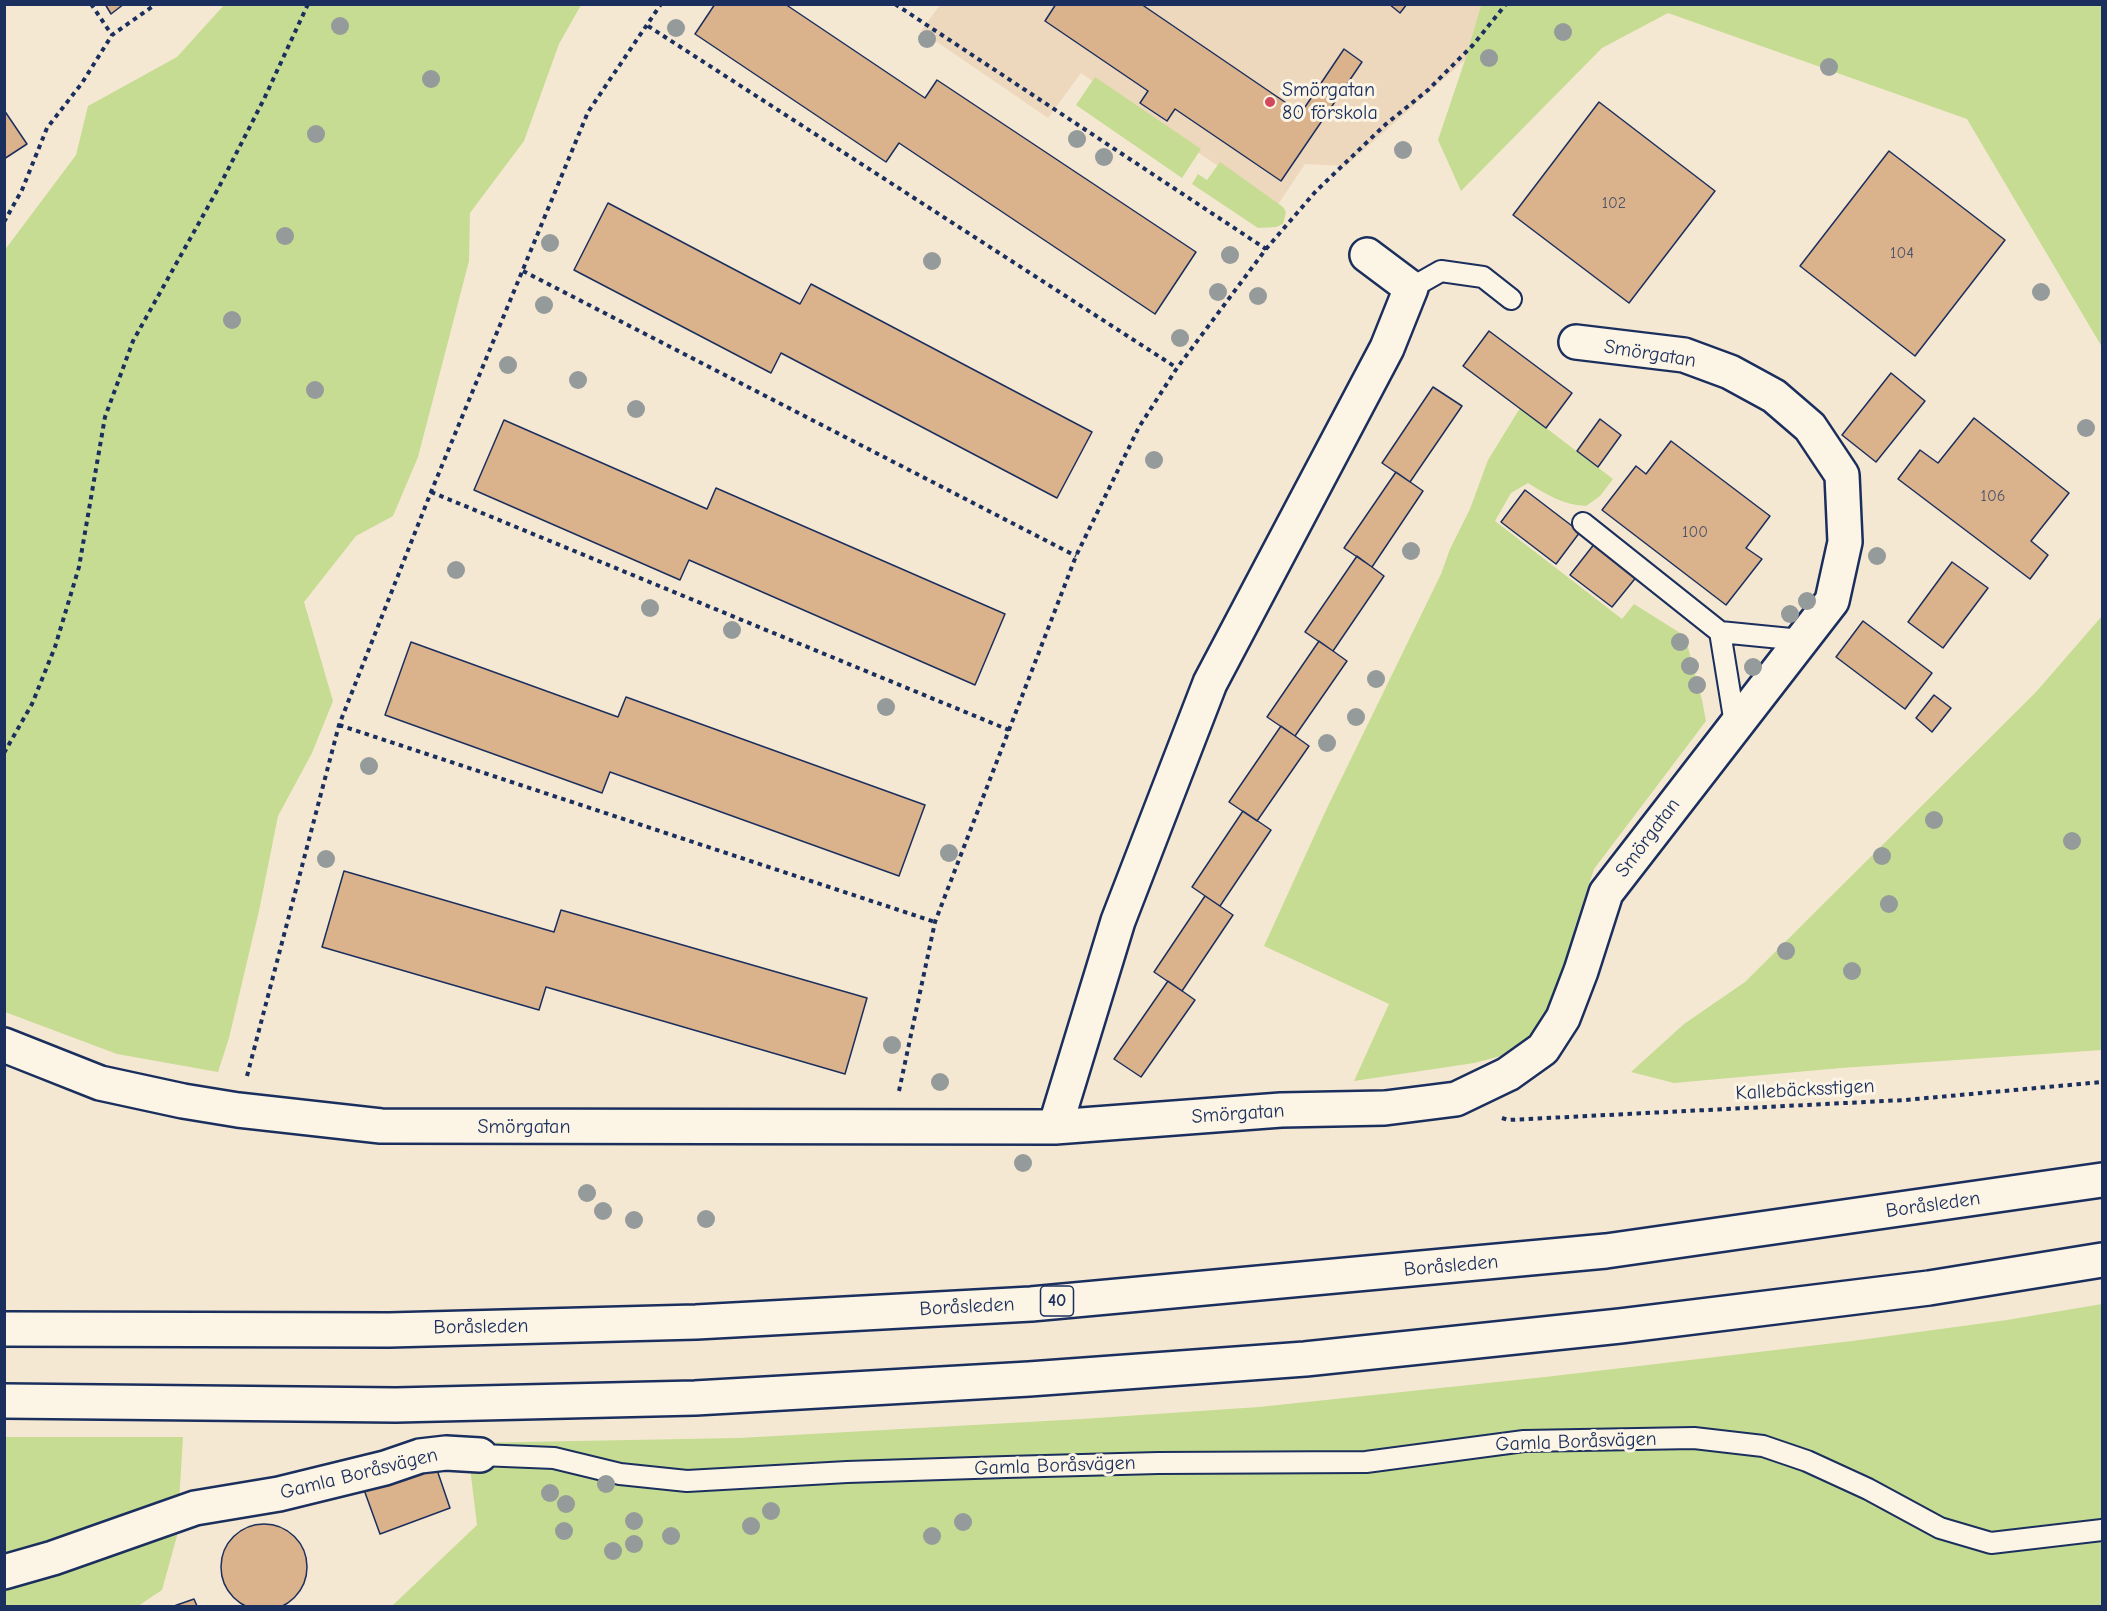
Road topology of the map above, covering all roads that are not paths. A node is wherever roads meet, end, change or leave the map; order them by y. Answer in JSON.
{"nodes":[{"id":1,"x":1367,"y":255,"type":"dead end"},
{"id":2,"x":1410,"y":288,"type":"junction"},
{"id":3,"x":1511,"y":299,"type":"dead end"},
{"id":4,"x":1576,"y":342,"type":"dead end"},
{"id":5,"x":1583,"y":523,"type":"dead end"},
{"id":6,"x":1720,"y":632,"type":"junction"},
{"id":7,"x":1801,"y":640,"type":"junction"},
{"id":8,"x":1736,"y":724,"type":"junction"},
{"id":9,"x":4,"y":1045,"type":"edge"},
{"id":10,"x":1055,"y":1127,"type":"junction"},
{"id":11,"x":2103,"y":1180,"type":"edge"},
{"id":12,"x":2103,"y":1260,"type":"edge"},
{"id":13,"x":4,"y":1329,"type":"edge"},
{"id":14,"x":4,"y":1401,"type":"edge"},
{"id":15,"x":480,"y":1455,"type":"joint"},
{"id":16,"x":2103,"y":1530,"type":"edge"},
{"id":17,"x":4,"y":1572,"type":"edge"}],
"edges":[{"from":1,"to":2,"type":"main road"},
{"from":2,"to":3,"type":"lane"},
{"from":2,"to":10,"type":"main road"},
{"from":4,"to":7,"type":"main road","name":"Smörgatan"},
{"from":5,"to":6,"type":"lane"},
{"from":6,"to":7,"type":"lane"},
{"from":6,"to":8,"type":"lane"},
{"from":7,"to":8,"type":"main road","name":"Smörgatan"},
{"from":8,"to":10,"type":"main road","name":"Smörgatan"},
{"from":9,"to":10,"type":"main road","name":"Smörgatan"},
{"from":11,"to":13,"type":"main road","name":"Boråsleden","number":"40"},
{"from":12,"to":14,"type":"main road"},
{"from":15,"to":16,"type":"lane","name":"Gamla Boråsvägen"},
{"from":15,"to":17,"type":"main road","name":"Gamla Boråsvägen"}]}
